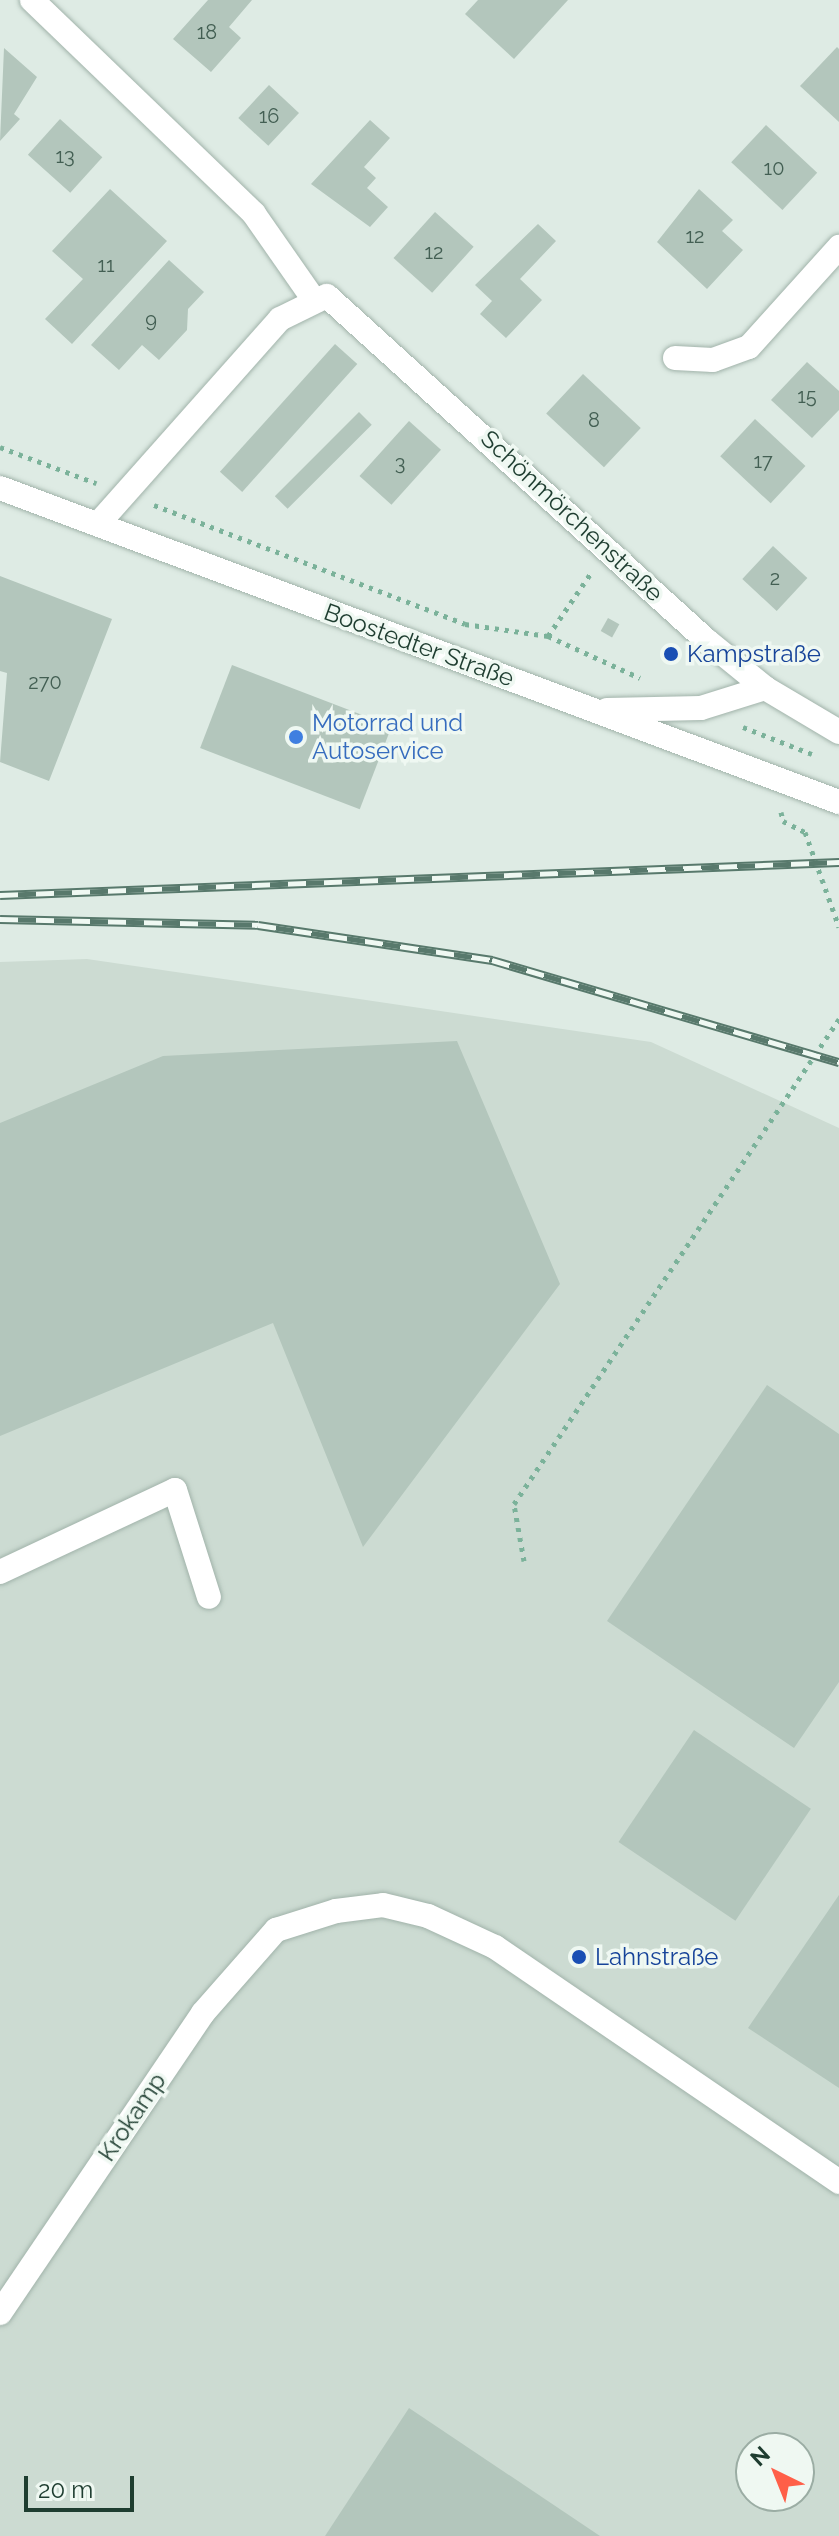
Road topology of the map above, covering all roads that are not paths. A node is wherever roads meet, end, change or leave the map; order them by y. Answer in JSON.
{"nodes":[{"id":1,"x":32,"y":0,"type":"edge"},
{"id":2,"x":839,"y":247,"type":"edge"},
{"id":3,"x":312,"y":297,"type":"junction"},
{"id":4,"x":675,"y":358,"type":"dead end"},
{"id":5,"x":0,"y":488,"type":"edge"},
{"id":6,"x":98,"y":524,"type":"junction"},
{"id":7,"x":765,"y":688,"type":"junction"},
{"id":8,"x":595,"y":710,"type":"junction"},
{"id":9,"x":839,"y":732,"type":"edge"},
{"id":10,"x":839,"y":802,"type":"edge"},
{"id":11,"x":0,"y":1572,"type":"edge"},
{"id":12,"x":209,"y":1597,"type":"dead end"},
{"id":13,"x":839,"y":2182,"type":"edge"},
{"id":14,"x":0,"y":2313,"type":"edge"}],
"edges":[{"from":1,"to":3,"type":"street"},
{"from":2,"to":4,"type":"street"},
{"from":3,"to":6,"type":"street"},
{"from":3,"to":7,"type":"street","name":"Schönmörchenstraße"},
{"from":5,"to":6,"type":"street","name":"Boostedter Straße"},
{"from":6,"to":8,"type":"street","name":"Boostedter Straße"},
{"from":7,"to":8,"type":"street"},
{"from":7,"to":9,"type":"street","name":"Schönmörchenstraße"},
{"from":8,"to":10,"type":"street","name":"Boostedter Straße"},
{"from":11,"to":12,"type":"street"},
{"from":13,"to":14,"type":"street","name":"Krokamp"}]}
